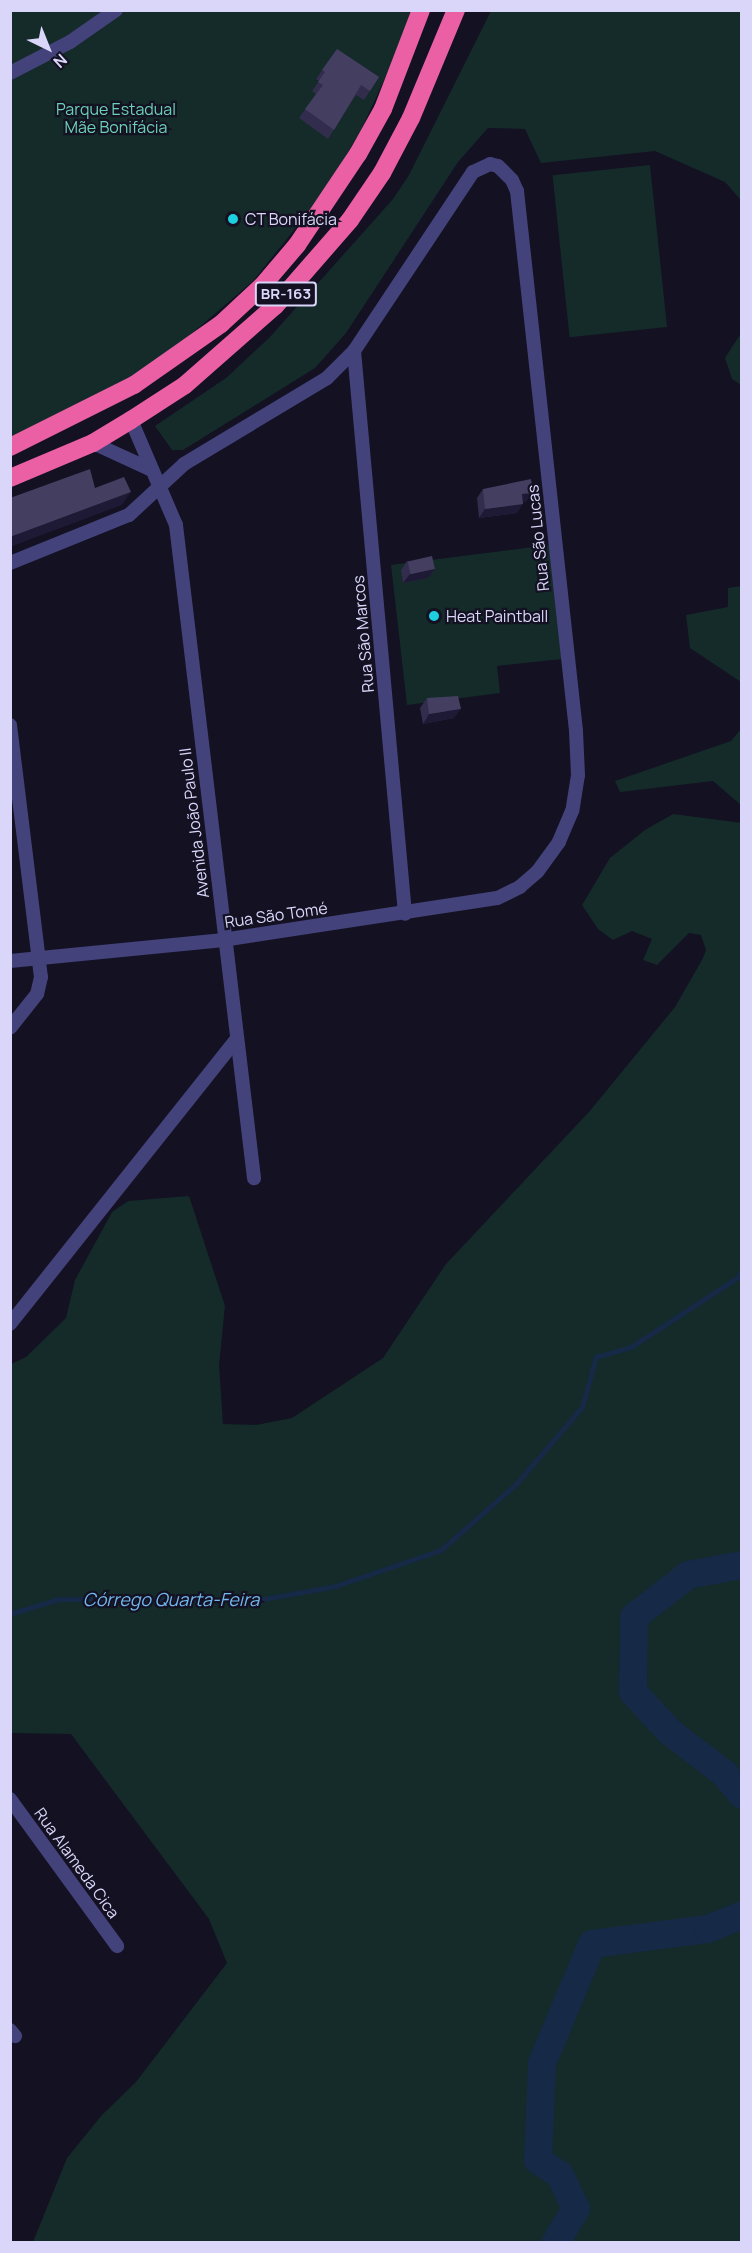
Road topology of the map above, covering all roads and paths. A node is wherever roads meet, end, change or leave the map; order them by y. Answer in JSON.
{"nodes":[{"id":1,"x":116,"y":10,"type":"edge"},
{"id":2,"x":422,"y":10,"type":"edge"},
{"id":3,"x":456,"y":10,"type":"edge"},
{"id":4,"x":10,"y":73,"type":"edge"},
{"id":5,"x":354,"y":351,"type":"junction"},
{"id":6,"x":132,"y":420,"type":"junction"},
{"id":7,"x":93,"y":443,"type":"junction"},
{"id":8,"x":10,"y":447,"type":"edge"},
{"id":9,"x":152,"y":470,"type":"junction"},
{"id":10,"x":10,"y":478,"type":"edge"},
{"id":11,"x":161,"y":489,"type":"junction"},
{"id":12,"x":10,"y":563,"type":"edge"},
{"id":13,"x":10,"y":725,"type":"edge"},
{"id":14,"x":537,"y":872,"type":"joint"},
{"id":15,"x":405,"y":914,"type":"junction"},
{"id":16,"x":224,"y":940,"type":"junction"},
{"id":17,"x":38,"y":958,"type":"junction"},
{"id":18,"x":10,"y":961,"type":"edge"},
{"id":19,"x":10,"y":1028,"type":"edge"},
{"id":20,"x":236,"y":1040,"type":"junction"},
{"id":21,"x":254,"y":1178,"type":"dead end"},
{"id":22,"x":10,"y":1324,"type":"edge"},
{"id":23,"x":10,"y":1799,"type":"edge"},
{"id":24,"x":117,"y":1946,"type":"dead end"}],
"edges":[{"from":1,"to":4,"type":"street"},
{"from":2,"to":8,"type":"highway","number":"BR-163"},
{"from":3,"to":6,"type":"highway","number":"BR-163"},
{"from":5,"to":11,"type":"street"},
{"from":5,"to":14,"type":"street","name":"Rua São Lucas"},
{"from":5,"to":15,"type":"street","name":"Rua São Marcos"},
{"from":6,"to":7,"type":"highway","number":"BR-163"},
{"from":6,"to":9,"type":"street","name":"Avenida João Paulo II"},
{"from":7,"to":9,"type":"street"},
{"from":7,"to":10,"type":"highway","number":"BR-163"},
{"from":9,"to":11,"type":"street","name":"Avenida João Paulo II"},
{"from":11,"to":12,"type":"street"},
{"from":11,"to":16,"type":"street","name":"Avenida João Paulo II"},
{"from":13,"to":17,"type":"street"},
{"from":14,"to":15,"type":"street","name":"Rua São Tomé"},
{"from":15,"to":16,"type":"street","name":"Rua São Tomé"},
{"from":16,"to":17,"type":"street","name":"Rua São Tomé"},
{"from":16,"to":20,"type":"street","name":"Avenida João Paulo II"},
{"from":17,"to":18,"type":"street","name":"Rua São Tomé"},
{"from":17,"to":19,"type":"street"},
{"from":20,"to":21,"type":"street","name":"Avenida João Paulo II"},
{"from":20,"to":22,"type":"street"},
{"from":23,"to":24,"type":"street","name":"Rua Alameda Cica"}]}
